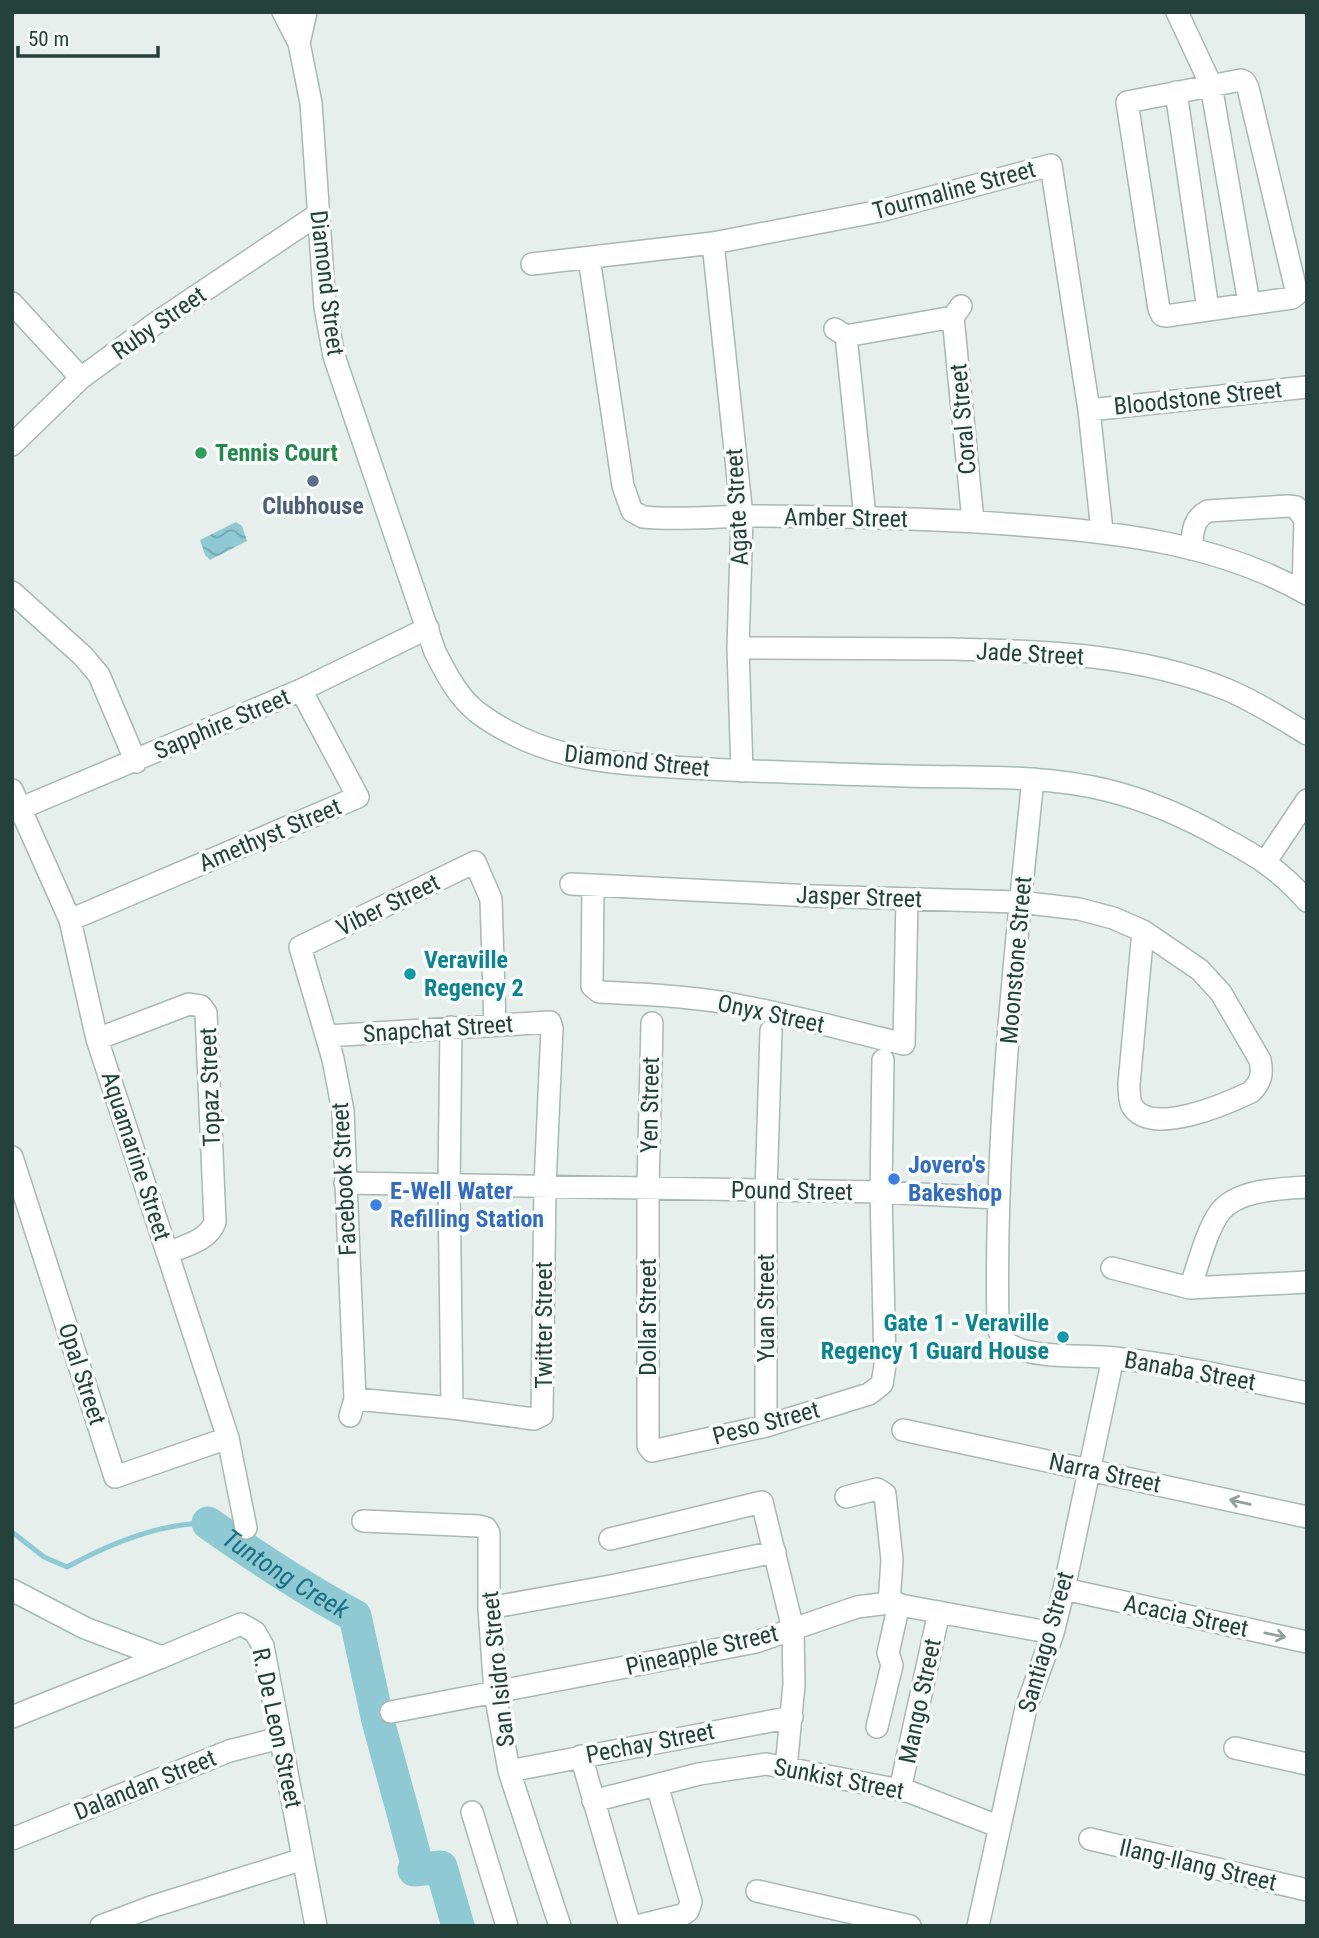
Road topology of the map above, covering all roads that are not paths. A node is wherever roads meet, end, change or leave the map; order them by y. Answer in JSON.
{"nodes":[{"id":1,"x":283,"y":12,"type":"edge"},
{"id":2,"x":306,"y":12,"type":"edge"},
{"id":3,"x":1177,"y":12,"type":"edge"},
{"id":4,"x":299,"y":43,"type":"junction"},
{"id":5,"x":1211,"y":85,"type":"junction"},
{"id":6,"x":1176,"y":92,"type":"junction"},
{"id":7,"x":317,"y":215,"type":"junction"},
{"id":8,"x":713,"y":243,"type":"junction"},
{"id":9,"x":589,"y":258,"type":"junction"},
{"id":10,"x":532,"y":264,"type":"dead end"},
{"id":11,"x":12,"y":303,"type":"edge"},
{"id":12,"x":1250,"y":303,"type":"junction"},
{"id":13,"x":1208,"y":309,"type":"junction"},
{"id":14,"x":81,"y":379,"type":"junction"},
{"id":15,"x":1307,"y":387,"type":"edge"},
{"id":16,"x":1089,"y":410,"type":"junction"},
{"id":17,"x":12,"y":444,"type":"edge"},
{"id":18,"x":742,"y":516,"type":"junction"},
{"id":19,"x":865,"y":517,"type":"junction"},
{"id":20,"x":973,"y":521,"type":"junction"},
{"id":21,"x":1102,"y":531,"type":"junction"},
{"id":22,"x":1191,"y":548,"type":"junction"},
{"id":23,"x":12,"y":592,"type":"edge"},
{"id":24,"x":1305,"y":593,"type":"edge"},
{"id":25,"x":428,"y":628,"type":"junction"},
{"id":26,"x":738,"y":648,"type":"junction"},
{"id":27,"x":301,"y":690,"type":"junction"},
{"id":28,"x":1307,"y":734,"type":"edge"},
{"id":29,"x":136,"y":762,"type":"junction"},
{"id":30,"x":742,"y":771,"type":"junction"},
{"id":31,"x":1033,"y":779,"type":"junction"},
{"id":32,"x":1307,"y":800,"type":"edge"},
{"id":33,"x":15,"y":804,"type":"edge"},
{"id":34,"x":1266,"y":861,"type":"junction"},
{"id":35,"x":572,"y":884,"type":"dead end"},
{"id":36,"x":593,"y":887,"type":"junction"},
{"id":37,"x":907,"y":899,"type":"junction"},
{"id":38,"x":1307,"y":901,"type":"edge"},
{"id":39,"x":1020,"y":902,"type":"junction"},
{"id":40,"x":70,"y":920,"type":"junction"},
{"id":41,"x":1143,"y":931,"type":"junction"},
{"id":42,"x":300,"y":947,"type":"joint"},
{"id":43,"x":550,"y":1022,"type":"joint"},
{"id":44,"x":652,"y":1023,"type":"dead end"},
{"id":45,"x":495,"y":1025,"type":"junction"},
{"id":46,"x":451,"y":1027,"type":"junction"},
{"id":47,"x":771,"y":1031,"type":"dead end"},
{"id":48,"x":327,"y":1036,"type":"junction"},
{"id":49,"x":97,"y":1039,"type":"junction"},
{"id":50,"x":883,"y":1060,"type":"dead end"},
{"id":51,"x":12,"y":1157,"type":"edge"},
{"id":52,"x":345,"y":1183,"type":"junction"},
{"id":53,"x":449,"y":1185,"type":"junction"},
{"id":54,"x":545,"y":1185,"type":"junction"},
{"id":55,"x":1307,"y":1187,"type":"edge"},
{"id":56,"x":648,"y":1188,"type":"junction"},
{"id":57,"x":766,"y":1191,"type":"junction"},
{"id":58,"x":881,"y":1192,"type":"junction"},
{"id":59,"x":998,"y":1198,"type":"junction"},
{"id":60,"x":168,"y":1253,"type":"junction"},
{"id":61,"x":1112,"y":1268,"type":"dead end"},
{"id":62,"x":1307,"y":1282,"type":"edge"},
{"id":63,"x":1190,"y":1288,"type":"junction"},
{"id":64,"x":1113,"y":1358,"type":"junction"},
{"id":65,"x":1307,"y":1393,"type":"edge"},
{"id":66,"x":452,"y":1408,"type":"junction"},
{"id":67,"x":766,"y":1426,"type":"junction"},
{"id":68,"x":903,"y":1430,"type":"dead end"},
{"id":69,"x":228,"y":1438,"type":"junction"},
{"id":70,"x":648,"y":1446,"type":"joint"},
{"id":71,"x":1088,"y":1470,"type":"junction"},
{"id":72,"x":846,"y":1497,"type":"dead end"},
{"id":73,"x":1307,"y":1517,"type":"edge"},
{"id":74,"x":363,"y":1521,"type":"dead end"},
{"id":75,"x":246,"y":1528,"type":"dead end"},
{"id":76,"x":610,"y":1539,"type":"dead end"},
{"id":77,"x":775,"y":1552,"type":"junction"},
{"id":78,"x":1064,"y":1589,"type":"junction"},
{"id":79,"x":13,"y":1592,"type":"edge"},
{"id":80,"x":894,"y":1604,"type":"junction"},
{"id":81,"x":489,"y":1608,"type":"junction"},
{"id":82,"x":939,"y":1612,"type":"junction"},
{"id":83,"x":793,"y":1629,"type":"junction"},
{"id":84,"x":1053,"y":1633,"type":"junction"},
{"id":85,"x":1307,"y":1642,"type":"edge"},
{"id":86,"x":162,"y":1657,"type":"junction"},
{"id":87,"x":495,"y":1693,"type":"junction"},
{"id":88,"x":391,"y":1712,"type":"dead end"},
{"id":89,"x":12,"y":1717,"type":"edge"},
{"id":90,"x":792,"y":1717,"type":"junction"},
{"id":91,"x":877,"y":1727,"type":"dead end"},
{"id":92,"x":280,"y":1738,"type":"junction"},
{"id":93,"x":1235,"y":1748,"type":"dead end"},
{"id":94,"x":581,"y":1756,"type":"junction"},
{"id":95,"x":1307,"y":1764,"type":"edge"},
{"id":96,"x":786,"y":1768,"type":"junction"},
{"id":97,"x":509,"y":1771,"type":"junction"},
{"id":98,"x":657,"y":1785,"type":"junction"},
{"id":99,"x":900,"y":1790,"type":"junction"},
{"id":100,"x":593,"y":1801,"type":"junction"},
{"id":101,"x":472,"y":1812,"type":"dead end"},
{"id":102,"x":1000,"y":1827,"type":"junction"},
{"id":103,"x":12,"y":1839,"type":"edge"},
{"id":104,"x":1090,"y":1839,"type":"dead end"},
{"id":105,"x":303,"y":1859,"type":"junction"},
{"id":106,"x":1307,"y":1890,"type":"edge"},
{"id":107,"x":757,"y":1891,"type":"dead end"},
{"id":108,"x":101,"y":1926,"type":"edge"},
{"id":109,"x":316,"y":1926,"type":"edge"},
{"id":110,"x":508,"y":1926,"type":"edge"},
{"id":111,"x":560,"y":1926,"type":"edge"},
{"id":112,"x":630,"y":1926,"type":"edge"},
{"id":113,"x":637,"y":1926,"type":"edge"},
{"id":114,"x":911,"y":1926,"type":"edge"},
{"id":115,"x":978,"y":1926,"type":"edge"}],
"edges":[{"from":1,"to":4,"type":"street","name":"Diamond Street"},
{"from":2,"to":4,"type":"street","name":"Diamond Street"},
{"from":3,"to":5,"type":"street"},
{"from":4,"to":7,"type":"street","name":"Diamond Street"},
{"from":5,"to":6,"type":"street"},
{"from":5,"to":12,"type":"street"},
{"from":5,"to":12,"type":"street"},
{"from":6,"to":13,"type":"street"},
{"from":6,"to":13,"type":"street"},
{"from":7,"to":14,"type":"street","name":"Ruby Street"},
{"from":7,"to":25,"type":"street","name":"Diamond Street"},
{"from":8,"to":9,"type":"street","name":"Tourmaline Street"},
{"from":8,"to":16,"type":"street","name":"Tourmaline Street"},
{"from":8,"to":18,"type":"street","name":"Agate Street"},
{"from":9,"to":10,"type":"street","name":"Tourmaline Street"},
{"from":9,"to":18,"type":"street","name":"Amber Street"},
{"from":11,"to":14,"type":"street"},
{"from":12,"to":13,"type":"street"},
{"from":14,"to":17,"type":"street","name":"Ruby Street"},
{"from":15,"to":16,"type":"street","name":"Bloodstone Street"},
{"from":16,"to":21,"type":"street","name":"Tourmaline Street"},
{"from":18,"to":19,"type":"street","name":"Amber Street"},
{"from":18,"to":26,"type":"street","name":"Agate Street"},
{"from":19,"to":20,"type":"street","name":"Amber Street"},
{"from":19,"to":20,"type":"street","name":"Coral Street"},
{"from":20,"to":21,"type":"street","name":"Amber Street"},
{"from":21,"to":22,"type":"street","name":"Amber Street"},
{"from":22,"to":24,"type":"street","name":"Amber Street"},
{"from":22,"to":24,"type":"street"},
{"from":23,"to":29,"type":"street"},
{"from":25,"to":27,"type":"street","name":"Sapphire Street"},
{"from":25,"to":30,"type":"street","name":"Diamond Street"},
{"from":26,"to":28,"type":"street","name":"Jade Street"},
{"from":26,"to":30,"type":"street","name":"Agate Street"},
{"from":27,"to":29,"type":"street","name":"Sapphire Street"},
{"from":27,"to":40,"type":"street","name":"Amethyst Street"},
{"from":29,"to":33,"type":"street","name":"Sapphire Street"},
{"from":30,"to":31,"type":"street","name":"Diamond Street"},
{"from":31,"to":34,"type":"street","name":"Diamond Street"},
{"from":31,"to":39,"type":"street","name":"Moonstone Street"},
{"from":32,"to":34,"type":"street"},
{"from":33,"to":40,"type":"street","name":"Aquamarine Street"},
{"from":34,"to":38,"type":"street","name":"Diamond Street"},
{"from":35,"to":36,"type":"street","name":"Jasper Street"},
{"from":36,"to":37,"type":"street","name":"Jasper Street"},
{"from":36,"to":37,"type":"street","name":"Onyx Street"},
{"from":37,"to":39,"type":"street","name":"Jasper Street"},
{"from":39,"to":41,"type":"street","name":"Jasper Street"},
{"from":39,"to":59,"type":"street","name":"Moonstone Street"},
{"from":40,"to":49,"type":"street","name":"Aquamarine Street"},
{"from":41,"to":41,"type":"street","name":"Jasper Street"},
{"from":42,"to":45,"type":"street","name":"Viber Street"},
{"from":42,"to":48,"type":"street","name":"Facebook Street"},
{"from":43,"to":45,"type":"street","name":"Snapchat Street"},
{"from":43,"to":54,"type":"street","name":"Twitter Street"},
{"from":44,"to":56,"type":"street","name":"Yen Street"},
{"from":45,"to":46,"type":"street","name":"Snapchat Street"},
{"from":46,"to":48,"type":"street","name":"Snapchat Street"},
{"from":46,"to":53,"type":"street"},
{"from":47,"to":57,"type":"street","name":"Yuan Street"},
{"from":48,"to":52,"type":"street","name":"Facebook Street"},
{"from":49,"to":60,"type":"street","name":"Aquamarine Street"},
{"from":49,"to":60,"type":"street","name":"Topaz Street"},
{"from":50,"to":58,"type":"street"},
{"from":51,"to":69,"type":"street","name":"Opal Street"},
{"from":52,"to":53,"type":"street","name":"Pound Street"},
{"from":52,"to":66,"type":"street","name":"Facebook Street"},
{"from":53,"to":54,"type":"street","name":"Pound Street"},
{"from":53,"to":66,"type":"street"},
{"from":54,"to":56,"type":"street","name":"Pound Street"},
{"from":54,"to":66,"type":"street","name":"Twitter Street"},
{"from":55,"to":63,"type":"street"},
{"from":56,"to":57,"type":"street","name":"Pound Street"},
{"from":56,"to":70,"type":"street","name":"Dollar Street"},
{"from":57,"to":58,"type":"street","name":"Pound Street"},
{"from":57,"to":67,"type":"street","name":"Yuan Street"},
{"from":58,"to":59,"type":"street","name":"Pound Street"},
{"from":58,"to":67,"type":"street","name":"Peso Street"},
{"from":59,"to":64,"type":"street","name":"Banaba Street"},
{"from":60,"to":69,"type":"street","name":"Aquamarine Street"},
{"from":61,"to":63,"type":"street"},
{"from":62,"to":63,"type":"street"},
{"from":64,"to":65,"type":"street","name":"Banaba Street"},
{"from":64,"to":71,"type":"street","name":"Santiago Street"},
{"from":67,"to":70,"type":"street","name":"Peso Street"},
{"from":68,"to":71,"type":"street","name":"Narra Street"},
{"from":69,"to":75,"type":"street","name":"Aquamarine Street"},
{"from":73,"to":71,"type":"street","name":"Narra Street","one_way":true},
{"from":71,"to":78,"type":"street","name":"Santiago Street"},
{"from":72,"to":80,"type":"street"},
{"from":74,"to":81,"type":"street","name":"San Isidro Street"},
{"from":76,"to":77,"type":"street"},
{"from":77,"to":81,"type":"street"},
{"from":77,"to":83,"type":"street"},
{"from":78,"to":84,"type":"street","name":"Santiago Street"},
{"from":78,"to":85,"type":"street","name":"Acacia Street","one_way":true},
{"from":79,"to":86,"type":"street"},
{"from":80,"to":82,"type":"street","name":"Pineapple Street"},
{"from":80,"to":83,"type":"street","name":"Pineapple Street"},
{"from":80,"to":91,"type":"street"},
{"from":81,"to":87,"type":"street","name":"San Isidro Street"},
{"from":82,"to":84,"type":"street","name":"Pineapple Street"},
{"from":82,"to":99,"type":"street","name":"Mango Street"},
{"from":83,"to":87,"type":"street","name":"Pineapple Street"},
{"from":83,"to":90,"type":"street"},
{"from":84,"to":102,"type":"street","name":"Santiago Street"},
{"from":86,"to":89,"type":"street"},
{"from":86,"to":92,"type":"street","name":"R. De Leon Street"},
{"from":87,"to":88,"type":"street","name":"Pineapple Street"},
{"from":87,"to":97,"type":"street","name":"San Isidro Street"},
{"from":90,"to":94,"type":"street","name":"Pechay Street"},
{"from":90,"to":96,"type":"street"},
{"from":92,"to":103,"type":"street","name":"Dalandan Street"},
{"from":92,"to":105,"type":"street","name":"R. De Leon Street"},
{"from":93,"to":95,"type":"street"},
{"from":94,"to":97,"type":"street","name":"Pechay Street"},
{"from":94,"to":100,"type":"street"},
{"from":96,"to":98,"type":"street","name":"Sunkist Street"},
{"from":96,"to":99,"type":"street","name":"Sunkist Street"},
{"from":97,"to":111,"type":"street","name":"San Isidro Street"},
{"from":98,"to":100,"type":"street","name":"Sunkist Street"},
{"from":98,"to":113,"type":"street"},
{"from":99,"to":102,"type":"street","name":"Sunkist Street"},
{"from":100,"to":112,"type":"street"},
{"from":101,"to":110,"type":"street"},
{"from":102,"to":115,"type":"street","name":"Santiago Street"},
{"from":104,"to":106,"type":"street","name":"Ilang-Ilang Street"},
{"from":105,"to":108,"type":"street"},
{"from":105,"to":109,"type":"street","name":"R. De Leon Street"},
{"from":107,"to":114,"type":"street"}]}
